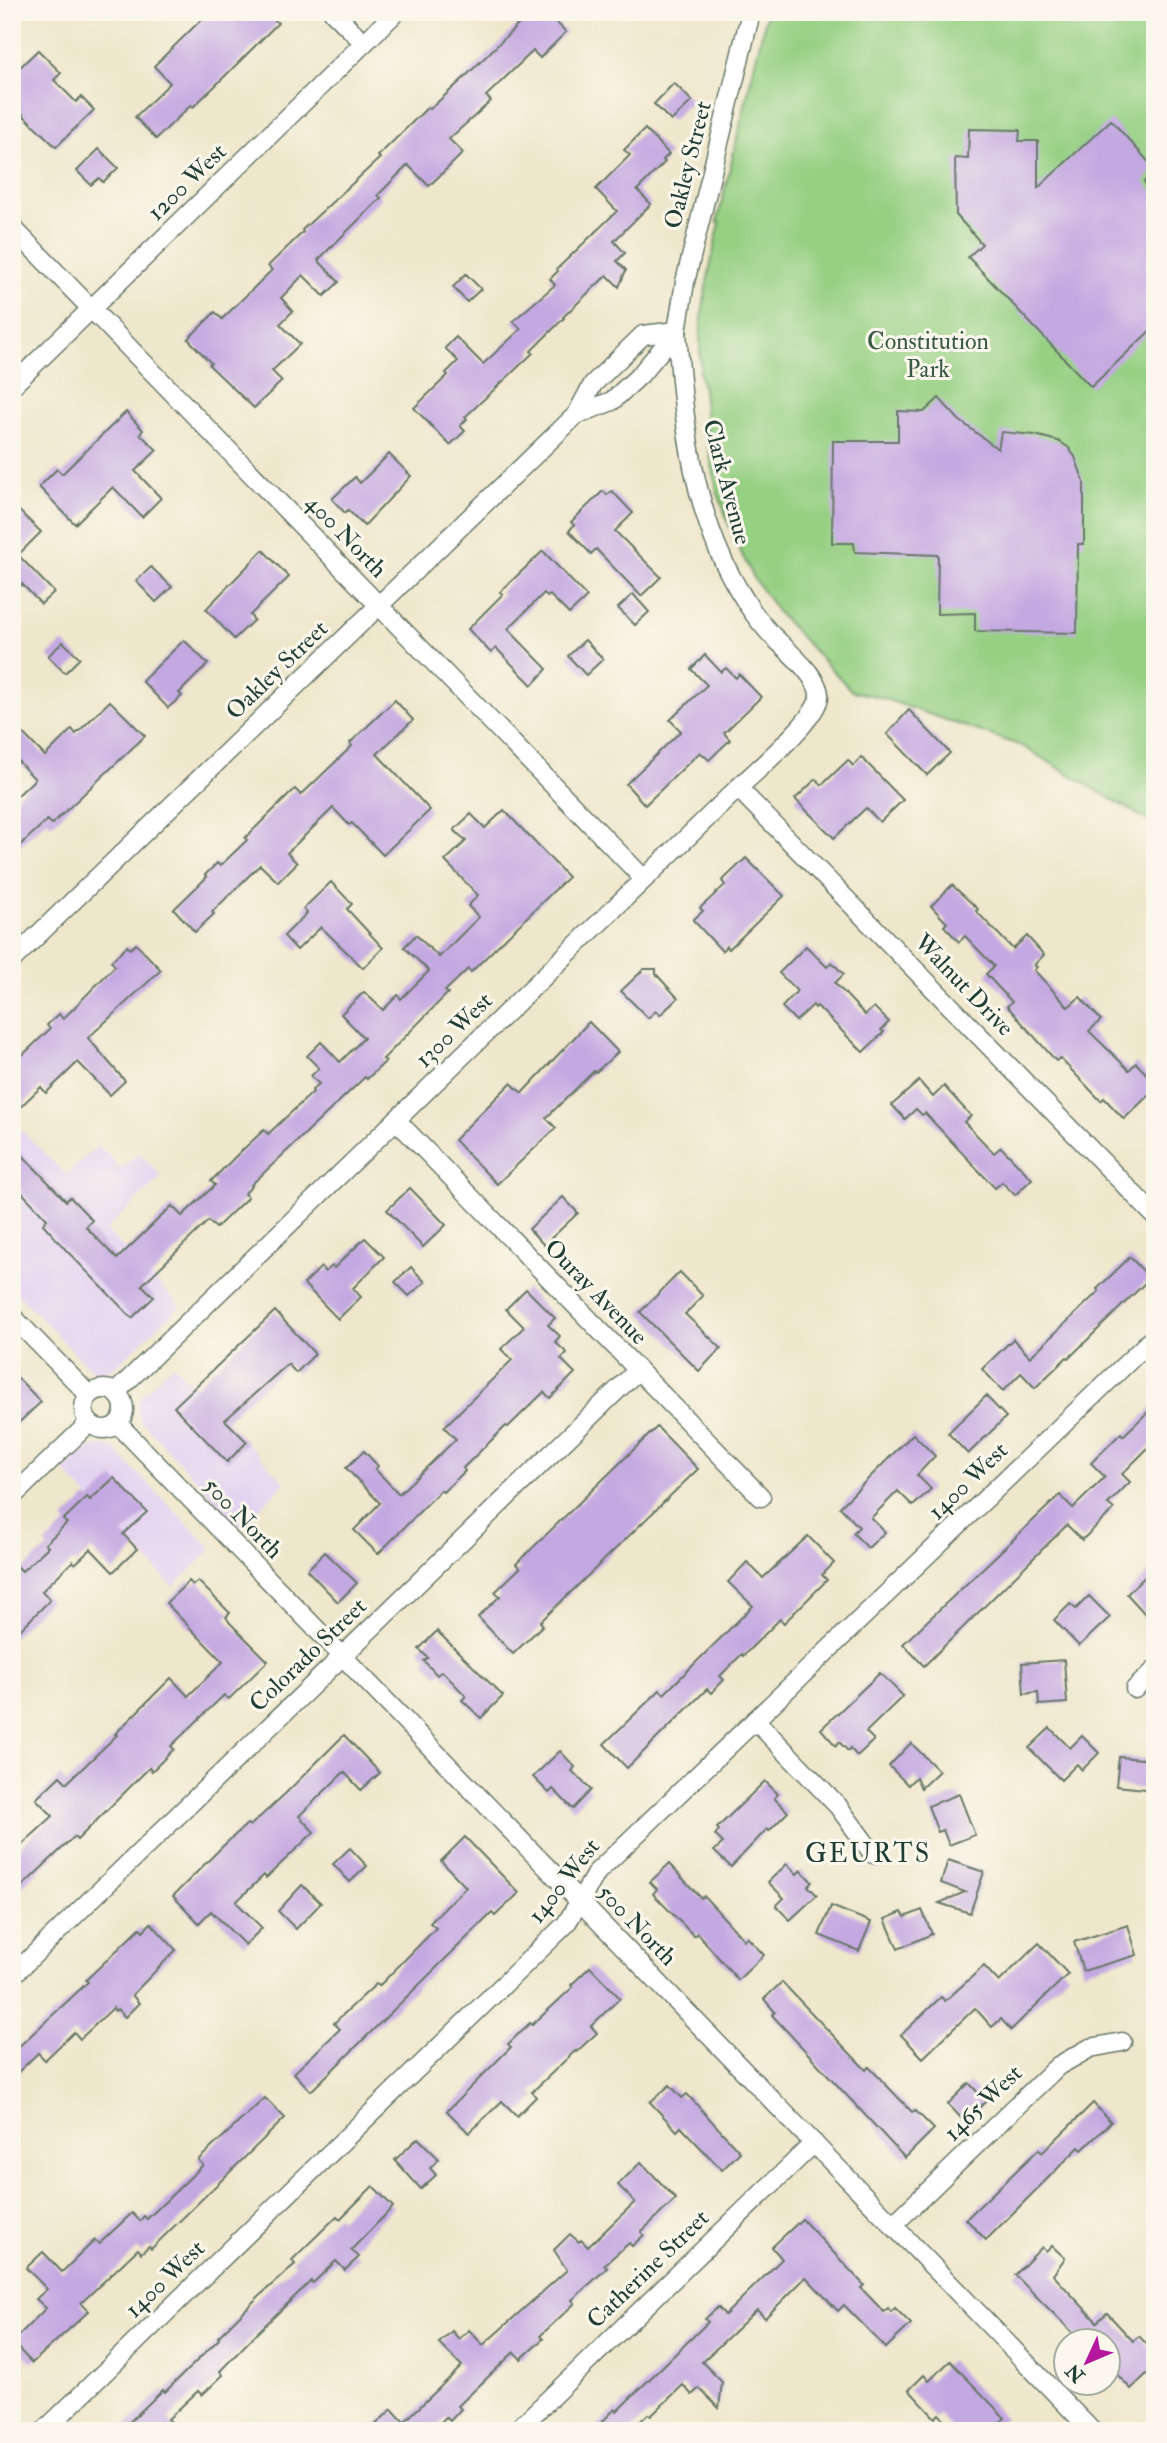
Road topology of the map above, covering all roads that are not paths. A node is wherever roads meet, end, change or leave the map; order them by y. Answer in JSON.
{"nodes":[{"id":1,"x":333,"y":12,"type":"edge"},
{"id":2,"x":396,"y":12,"type":"edge"},
{"id":3,"x":751,"y":12,"type":"edge"},
{"id":4,"x":364,"y":43,"type":"junction"},
{"id":5,"x":12,"y":227,"type":"edge"},
{"id":6,"x":91,"y":309,"type":"junction"},
{"id":7,"x":677,"y":331,"type":"junction"},
{"id":8,"x":12,"y":386,"type":"edge"},
{"id":9,"x":576,"y":415,"type":"junction"},
{"id":10,"x":379,"y":606,"type":"junction"},
{"id":11,"x":819,"y":696,"type":"joint"},
{"id":12,"x":738,"y":788,"type":"junction"},
{"id":13,"x":644,"y":879,"type":"junction"},
{"id":14,"x":12,"y":960,"type":"edge"},
{"id":15,"x":396,"y":1120,"type":"junction"},
{"id":16,"x":1155,"y":1216,"type":"edge"},
{"id":17,"x":12,"y":1315,"type":"edge"},
{"id":18,"x":1155,"y":1336,"type":"edge"},
{"id":19,"x":638,"y":1370,"type":"junction"},
{"id":20,"x":115,"y":1393,"type":"junction"},
{"id":21,"x":89,"y":1395,"type":"junction"},
{"id":22,"x":89,"y":1423,"type":"junction"},
{"id":23,"x":118,"y":1424,"type":"junction"},
{"id":24,"x":12,"y":1497,"type":"edge"},
{"id":25,"x":761,"y":1497,"type":"dead end"},
{"id":26,"x":343,"y":1656,"type":"junction"},
{"id":27,"x":1155,"y":1670,"type":"edge"},
{"id":28,"x":1135,"y":1689,"type":"dead end"},
{"id":29,"x":755,"y":1720,"type":"junction"},
{"id":30,"x":873,"y":1854,"type":"dead end"},
{"id":31,"x":580,"y":1900,"type":"junction"},
{"id":32,"x":12,"y":1976,"type":"edge"},
{"id":33,"x":1122,"y":2042,"type":"dead end"},
{"id":34,"x":814,"y":2143,"type":"junction"},
{"id":35,"x":893,"y":2225,"type":"junction"},
{"id":36,"x":44,"y":2431,"type":"edge"},
{"id":37,"x":516,"y":2431,"type":"edge"},
{"id":38,"x":1092,"y":2431,"type":"edge"}],
"edges":[{"from":1,"to":4,"type":"street"},
{"from":2,"to":4,"type":"street","name":"1200 West"},
{"from":3,"to":7,"type":"street","name":"Oakley Street"},
{"from":4,"to":6,"type":"street","name":"1200 West"},
{"from":5,"to":6,"type":"street","name":"400 North"},
{"from":6,"to":8,"type":"street","name":"1200 West"},
{"from":6,"to":10,"type":"street","name":"400 North"},
{"from":7,"to":9,"type":"street","name":"Oakley Street"},
{"from":7,"to":9,"type":"street","name":"Oakley Street"},
{"from":7,"to":11,"type":"street","name":"Clark Avenue"},
{"from":9,"to":10,"type":"street","name":"Oakley Street"},
{"from":10,"to":13,"type":"street","name":"400 North"},
{"from":10,"to":14,"type":"street","name":"Oakley Street"},
{"from":11,"to":12,"type":"street","name":"1300 West"},
{"from":12,"to":13,"type":"street","name":"1300 West"},
{"from":12,"to":16,"type":"street","name":"Walnut Drive"},
{"from":13,"to":15,"type":"street","name":"1300 West"},
{"from":15,"to":19,"type":"street","name":"Ouray Avenue"},
{"from":15,"to":20,"type":"street","name":"1300 West"},
{"from":17,"to":21,"type":"street"},
{"from":18,"to":29,"type":"street","name":"1400 West"},
{"from":19,"to":25,"type":"street","name":"Ouray Avenue"},
{"from":19,"to":26,"type":"street","name":"Colorado Street"},
{"from":20,"to":21,"type":"street"},
{"from":20,"to":23,"type":"street"},
{"from":21,"to":22,"type":"street"},
{"from":22,"to":23,"type":"street"},
{"from":22,"to":24,"type":"street"},
{"from":23,"to":26,"type":"street","name":"500 North"},
{"from":26,"to":31,"type":"street","name":"500 North"},
{"from":26,"to":32,"type":"street","name":"Colorado Street"},
{"from":27,"to":28,"type":"street"},
{"from":29,"to":30,"type":"street"},
{"from":29,"to":31,"type":"street","name":"1400 West"},
{"from":31,"to":34,"type":"street","name":"500 North"},
{"from":31,"to":36,"type":"street","name":"1400 West"},
{"from":33,"to":35,"type":"street","name":"1465 West"},
{"from":34,"to":35,"type":"street","name":"500 North"},
{"from":34,"to":37,"type":"street","name":"Catherine Street"},
{"from":35,"to":38,"type":"street","name":"500 North"}]}
